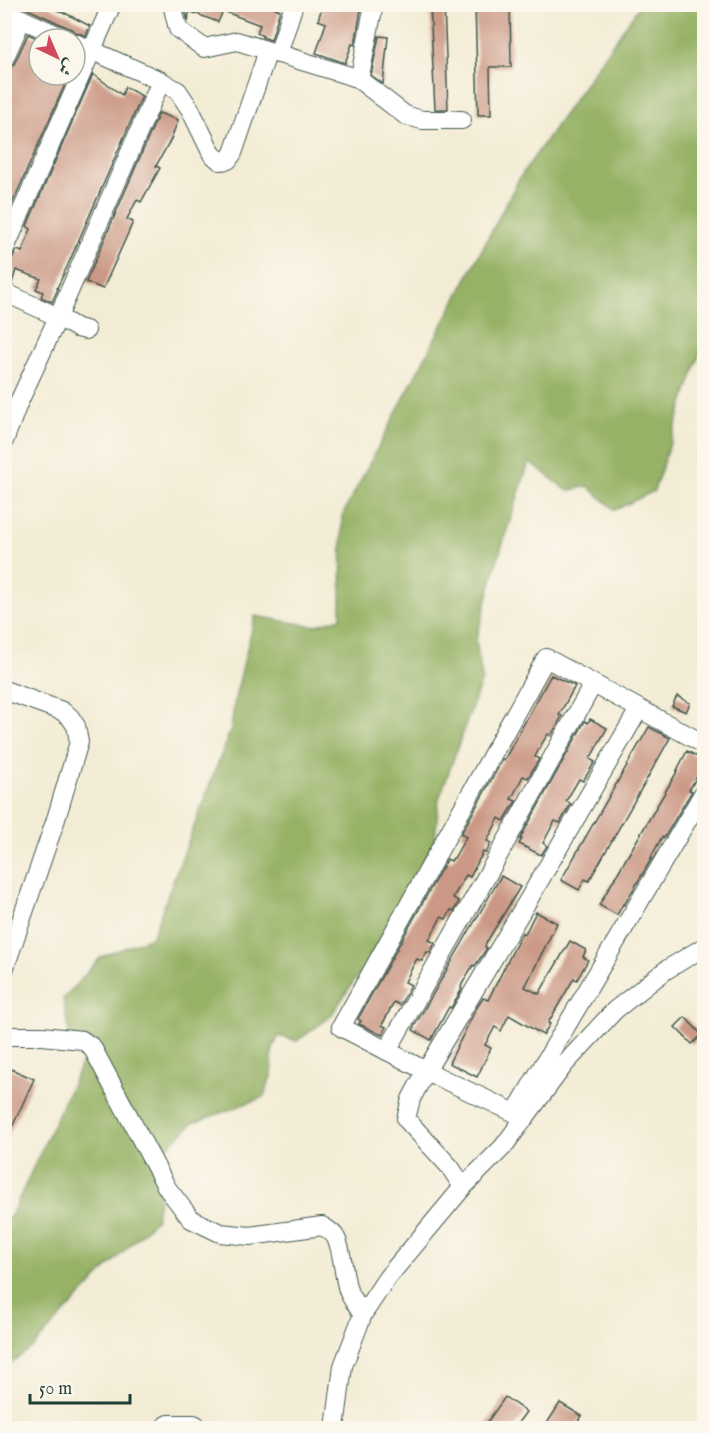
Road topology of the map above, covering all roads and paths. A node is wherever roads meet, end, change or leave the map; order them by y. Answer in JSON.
{"nodes":[{"id":1,"x":112,"y":4,"type":"edge"},
{"id":2,"x":172,"y":4,"type":"edge"},
{"id":3,"x":294,"y":4,"type":"edge"},
{"id":4,"x":374,"y":4,"type":"edge"},
{"id":5,"x":4,"y":11,"type":"edge"},
{"id":6,"x":22,"y":20,"type":"junction"},
{"id":7,"x":38,"y":27,"type":"edge"},
{"id":8,"x":87,"y":48,"type":"edge"},
{"id":9,"x":93,"y":51,"type":"junction"},
{"id":10,"x":273,"y":53,"type":"junction"},
{"id":11,"x":4,"y":59,"type":"edge"},
{"id":12,"x":357,"y":78,"type":"junction"},
{"id":13,"x":161,"y":81,"type":"junction"},
{"id":14,"x":462,"y":120,"type":"dead end"},
{"id":15,"x":4,"y":251,"type":"edge"},
{"id":16,"x":4,"y":292,"type":"edge"},
{"id":17,"x":58,"y":317,"type":"junction"},
{"id":18,"x":86,"y":330,"type":"dead end"},
{"id":19,"x":4,"y":441,"type":"edge"},
{"id":20,"x":593,"y":684,"type":"junction"},
{"id":21,"x":4,"y":690,"type":"edge"},
{"id":22,"x":639,"y":709,"type":"junction"},
{"id":23,"x":705,"y":744,"type":"edge"},
{"id":24,"x":705,"y":792,"type":"edge"},
{"id":25,"x":705,"y":947,"type":"edge"},
{"id":26,"x":4,"y":970,"type":"edge"},
{"id":27,"x":4,"y":1034,"type":"edge"},
{"id":28,"x":387,"y":1051,"type":"junction"},
{"id":29,"x":426,"y":1071,"type":"junction"},
{"id":30,"x":463,"y":1187,"type":"junction"},
{"id":31,"x":363,"y":1314,"type":"junction"},
{"id":32,"x":169,"y":1428,"type":"edge"},
{"id":33,"x":192,"y":1428,"type":"edge"},
{"id":34,"x":334,"y":1428,"type":"edge"}],
"edges":[{"from":1,"to":9,"type":"street"},
{"from":2,"to":10,"type":"street"},
{"from":3,"to":10,"type":"street"},
{"from":4,"to":12,"type":"street"},
{"from":5,"to":6,"type":"street"},
{"from":6,"to":7,"type":"street"},
{"from":6,"to":11,"type":"street"},
{"from":8,"to":9,"type":"street"},
{"from":9,"to":13,"type":"street"},
{"from":9,"to":15,"type":"street"},
{"from":10,"to":12,"type":"street"},
{"from":10,"to":13,"type":"street"},
{"from":12,"to":14,"type":"street"},
{"from":13,"to":17,"type":"street"},
{"from":16,"to":17,"type":"street"},
{"from":17,"to":18,"type":"street"},
{"from":17,"to":19,"type":"street"},
{"from":20,"to":22,"type":"street"},
{"from":20,"to":28,"type":"street"},
{"from":20,"to":28,"type":"street"},
{"from":21,"to":26,"type":"street"},
{"from":22,"to":23,"type":"street"},
{"from":22,"to":29,"type":"street"},
{"from":24,"to":29,"type":"street"},
{"from":25,"to":30,"type":"street"},
{"from":27,"to":31,"type":"street"},
{"from":28,"to":29,"type":"street"},
{"from":29,"to":30,"type":"street"},
{"from":30,"to":31,"type":"street"},
{"from":31,"to":34,"type":"street"},
{"from":32,"to":33,"type":"highway"}]}
